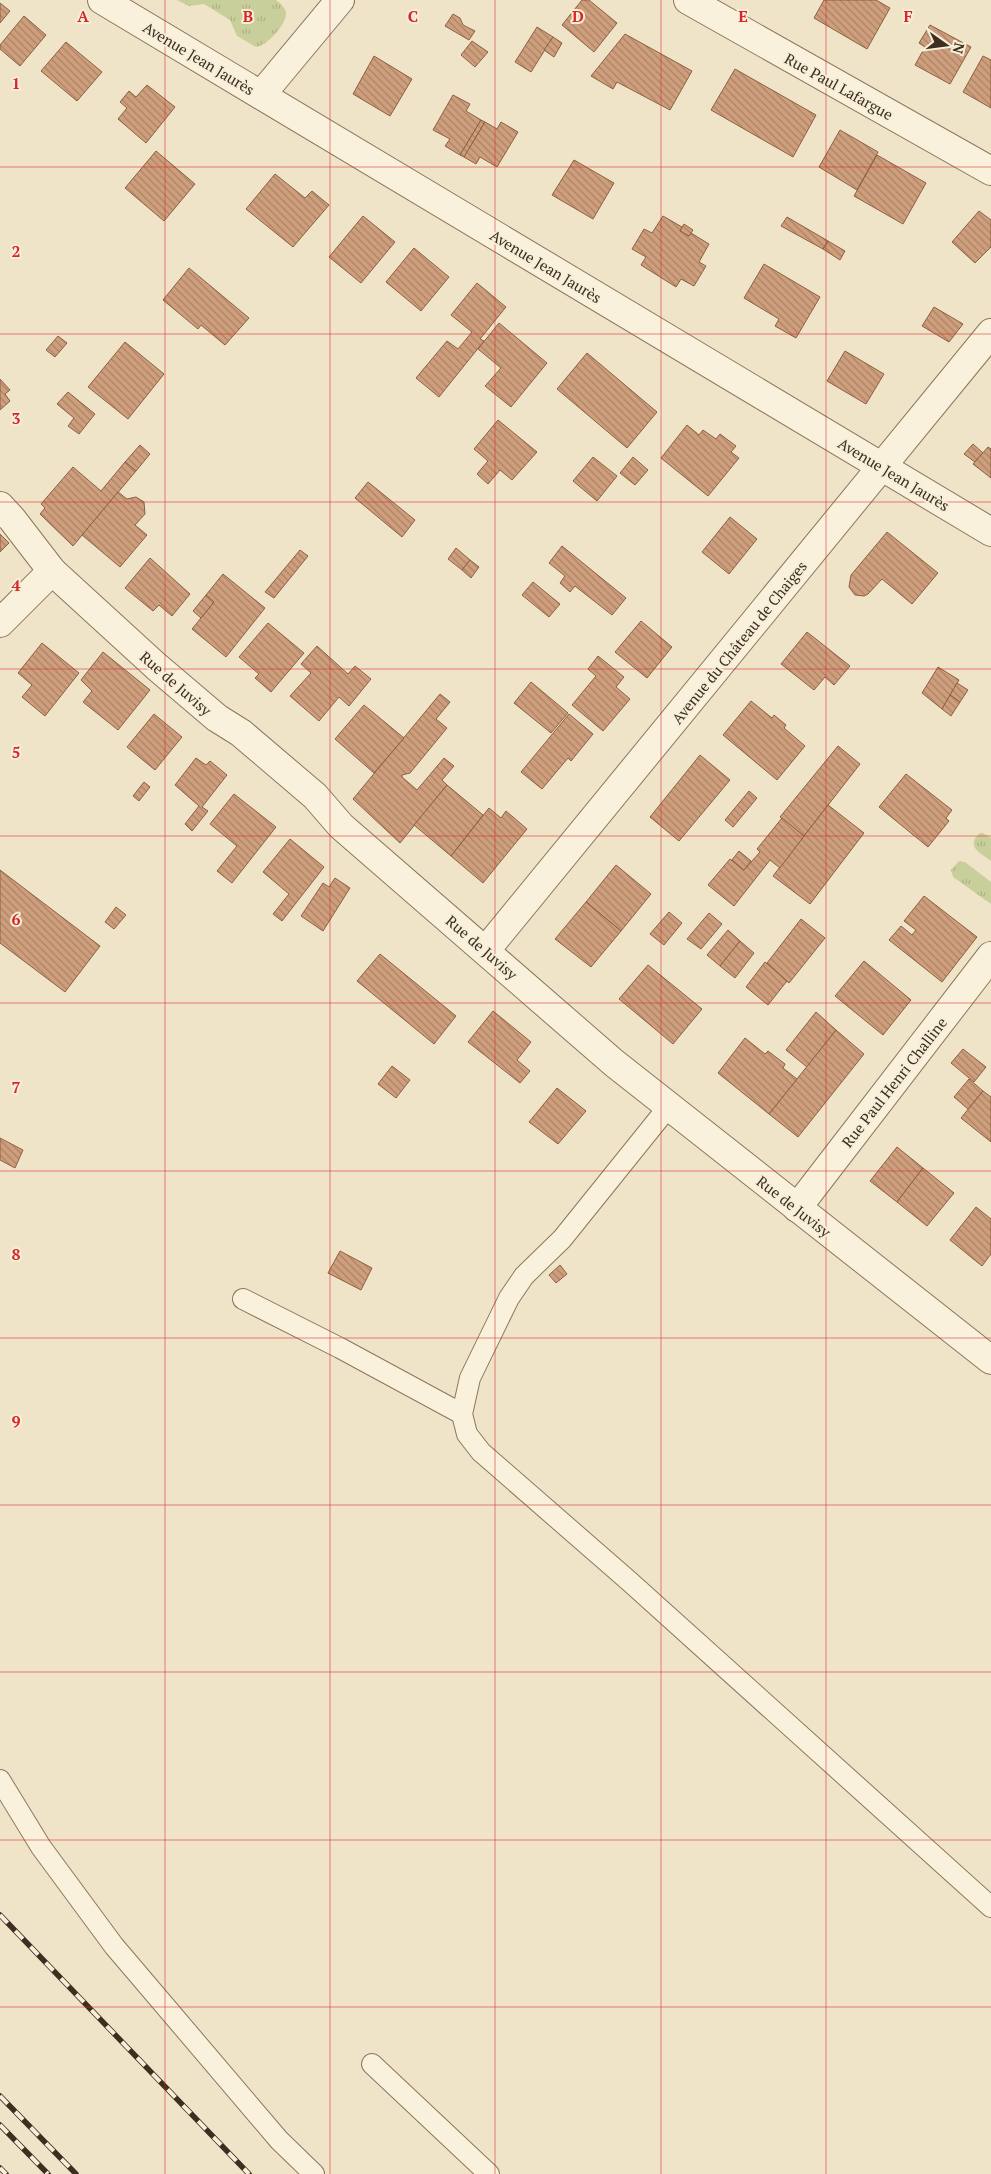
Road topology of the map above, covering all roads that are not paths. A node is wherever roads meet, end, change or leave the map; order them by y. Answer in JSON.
{"nodes":[{"id":1,"x":102,"y":0,"type":"edge"},
{"id":2,"x":340,"y":0,"type":"edge"},
{"id":3,"x":688,"y":0,"type":"edge"},
{"id":4,"x":260,"y":95,"type":"junction"},
{"id":5,"x":991,"y":171,"type":"edge"},
{"id":6,"x":991,"y":333,"type":"edge"},
{"id":7,"x":882,"y":466,"type":"junction"},
{"id":8,"x":0,"y":506,"type":"edge"},
{"id":9,"x":991,"y":532,"type":"edge"},
{"id":10,"x":52,"y":571,"type":"junction"},
{"id":11,"x":0,"y":623,"type":"edge"},
{"id":12,"x":486,"y":950,"type":"junction"},
{"id":13,"x":991,"y":956,"type":"edge"},
{"id":14,"x":669,"y":1106,"type":"junction"},
{"id":15,"x":797,"y":1208,"type":"junction"},
{"id":16,"x":243,"y":1299,"type":"dead end"},
{"id":17,"x":991,"y":1360,"type":"edge"},
{"id":18,"x":462,"y":1414,"type":"junction"},
{"id":19,"x":0,"y":1780,"type":"edge"},
{"id":20,"x":991,"y":1907,"type":"edge"},
{"id":21,"x":372,"y":2064,"type":"dead end"},
{"id":22,"x":314,"y":2174,"type":"edge"},
{"id":23,"x":490,"y":2174,"type":"edge"}],
"edges":[{"from":1,"to":4,"type":"street","name":"Avenue Jean Jaurès"},
{"from":2,"to":4,"type":"street"},
{"from":3,"to":5,"type":"street","name":"Rue Paul Lafargue"},
{"from":4,"to":7,"type":"street","name":"Avenue Jean Jaurès"},
{"from":6,"to":7,"type":"street","name":"Avenue du Château de Chaiges"},
{"from":7,"to":9,"type":"street","name":"Avenue Jean Jaurès"},
{"from":7,"to":12,"type":"street","name":"Avenue du Château de Chaiges"},
{"from":8,"to":10,"type":"street","name":"Rue de Juvisy"},
{"from":10,"to":11,"type":"street"},
{"from":10,"to":12,"type":"street","name":"Rue de Juvisy"},
{"from":12,"to":14,"type":"street","name":"Rue de Juvisy"},
{"from":13,"to":15,"type":"street","name":"Rue Paul Henri Challine"},
{"from":14,"to":15,"type":"street","name":"Rue de Juvisy"},
{"from":14,"to":18,"type":"lane"},
{"from":15,"to":17,"type":"street","name":"Rue de Juvisy"},
{"from":16,"to":18,"type":"lane"},
{"from":18,"to":20,"type":"lane"},
{"from":19,"to":22,"type":"lane"},
{"from":21,"to":23,"type":"lane"}]}
